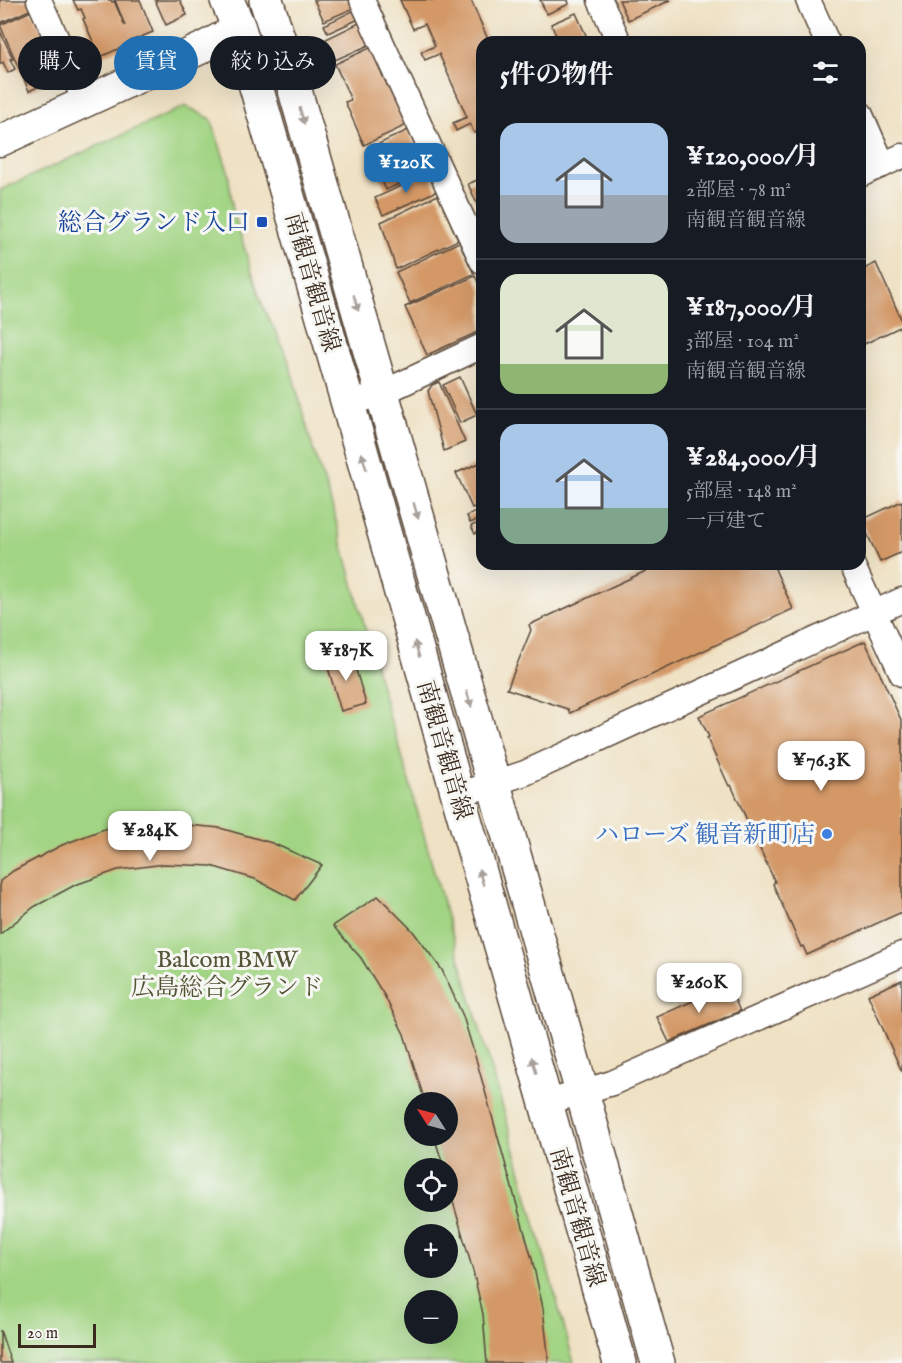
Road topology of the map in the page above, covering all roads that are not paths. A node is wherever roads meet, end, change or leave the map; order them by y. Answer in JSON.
{"nodes":[{"id":1,"x":39,"y":0,"type":"edge"},
{"id":2,"x":362,"y":0,"type":"edge"},
{"id":3,"x":600,"y":0,"type":"edge"},
{"id":4,"x":808,"y":0,"type":"edge"},
{"id":5,"x":271,"y":2,"type":"edge"},
{"id":6,"x":233,"y":14,"type":"edge"},
{"id":7,"x":617,"y":36,"type":"edge"},
{"id":8,"x":824,"y":36,"type":"edge"},
{"id":9,"x":85,"y":102,"type":"junction"},
{"id":10,"x":866,"y":122,"type":"edge"},
{"id":11,"x":0,"y":141,"type":"edge"},
{"id":12,"x":893,"y":160,"type":"edge"},
{"id":13,"x":866,"y":172,"type":"edge"},
{"id":14,"x":476,"y":248,"type":"edge"},
{"id":15,"x":476,"y":349,"type":"edge"},
{"id":16,"x":382,"y":393,"type":"junction"},
{"id":17,"x":348,"y":404,"type":"junction"},
{"id":18,"x":855,"y":570,"type":"edge"},
{"id":19,"x":902,"y":600,"type":"edge"},
{"id":20,"x":873,"y":613,"type":"junction"},
{"id":21,"x":902,"y":674,"type":"edge"},
{"id":22,"x":493,"y":783,"type":"junction"},
{"id":23,"x":458,"y":795,"type":"junction"},
{"id":24,"x":902,"y":954,"type":"edge"},
{"id":25,"x":582,"y":1092,"type":"junction"},
{"id":26,"x":545,"y":1103,"type":"junction"},
{"id":27,"x":620,"y":1363,"type":"edge"},
{"id":28,"x":658,"y":1363,"type":"edge"}],
"edges":[{"from":1,"to":9,"type":"street"},
{"from":2,"to":14,"type":"street"},
{"from":3,"to":7,"type":"street"},
{"from":4,"to":8,"type":"street"},
{"from":5,"to":6,"type":"street"},
{"from":5,"to":16,"type":"main road","name":"南観音観音線","one_way":true},
{"from":6,"to":9,"type":"street"},
{"from":6,"to":17,"type":"main road","name":"南観音観音線"},
{"from":9,"to":11,"type":"street"},
{"from":10,"to":12,"type":"street"},
{"from":12,"to":13,"type":"street"},
{"from":15,"to":16,"type":"street"},
{"from":16,"to":17,"type":"street"},
{"from":16,"to":22,"type":"main road","name":"南観音観音線","one_way":true},
{"from":23,"to":17,"type":"main road","name":"南観音観音線","one_way":true},
{"from":18,"to":20,"type":"street"},
{"from":19,"to":20,"type":"street"},
{"from":20,"to":21,"type":"street"},
{"from":20,"to":22,"type":"street"},
{"from":22,"to":23,"type":"street"},
{"from":22,"to":25,"type":"main road","name":"南観音観音線"},
{"from":26,"to":23,"type":"main road","name":"南観音観音線","one_way":true},
{"from":24,"to":25,"type":"street"},
{"from":25,"to":26,"type":"street"},
{"from":25,"to":28,"type":"main road","name":"南観音観音線"},
{"from":26,"to":27,"type":"main road","name":"南観音観音線"}]}
